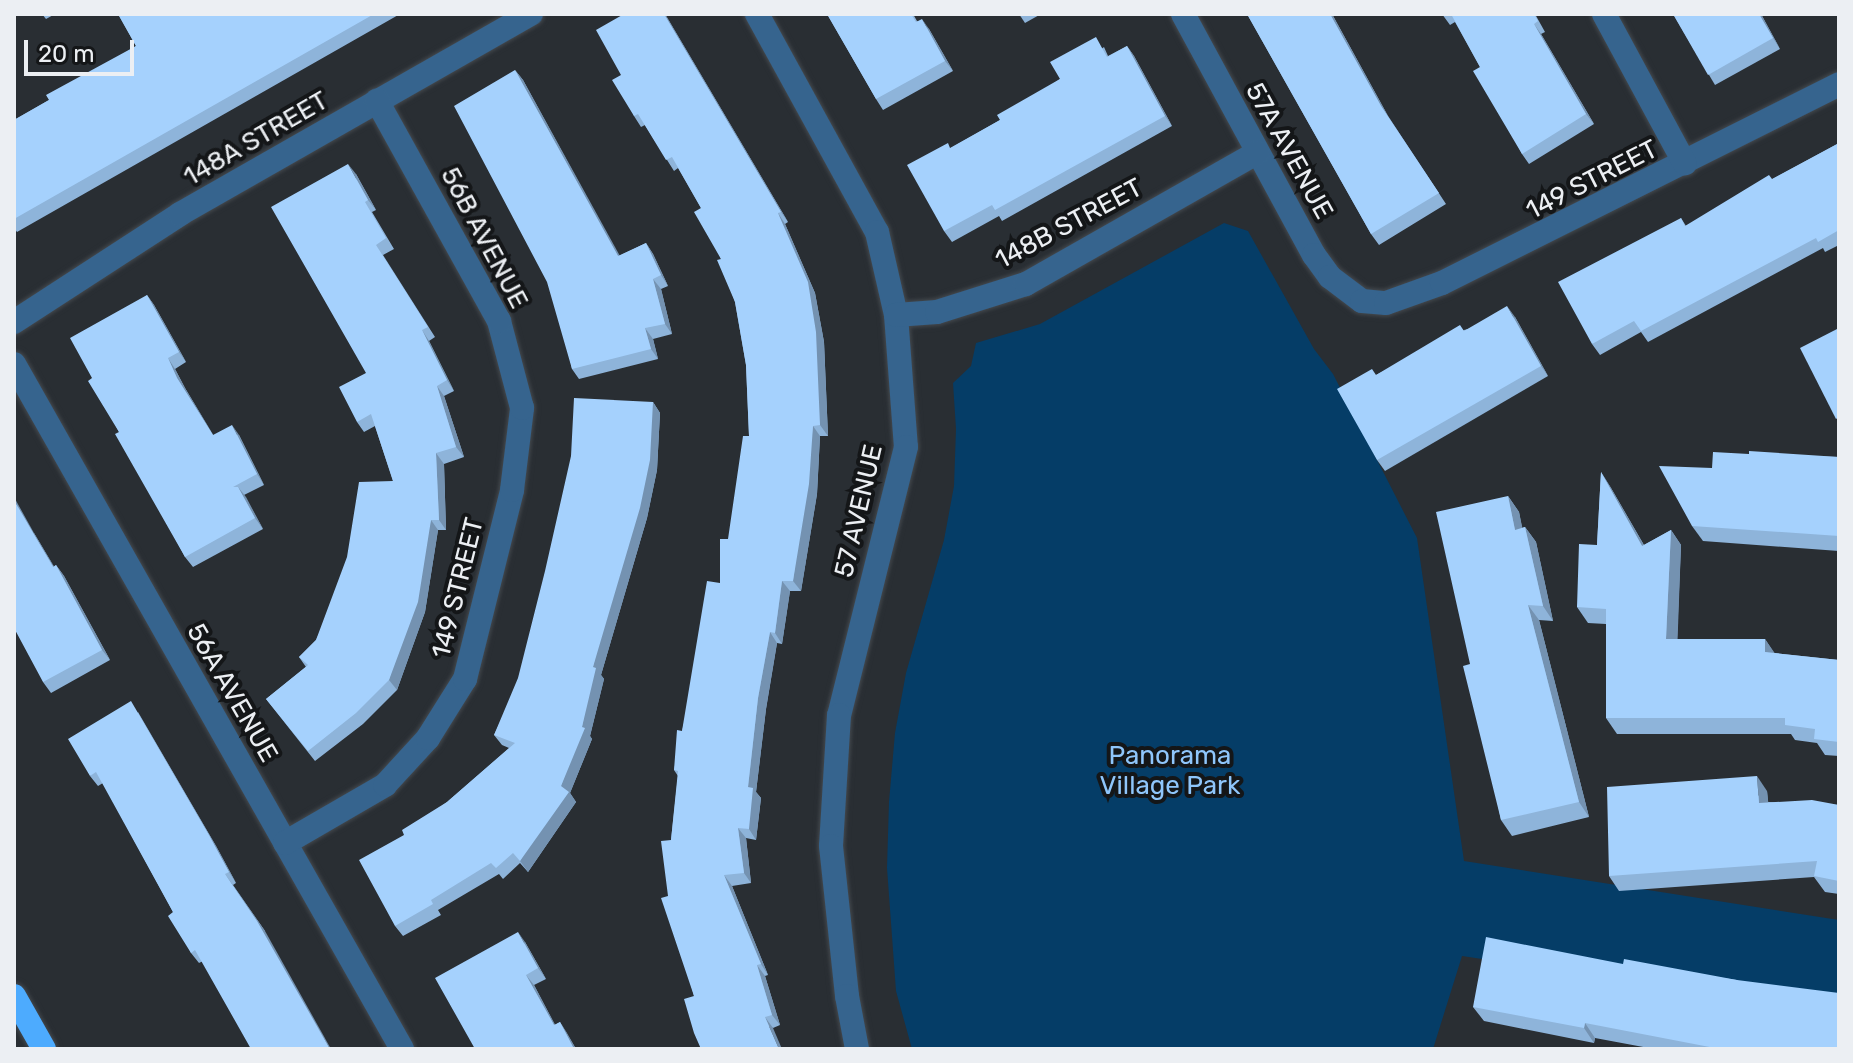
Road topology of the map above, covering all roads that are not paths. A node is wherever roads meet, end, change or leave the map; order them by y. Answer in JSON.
{"nodes":[{"id":1,"x":531,"y":14,"type":"edge"},
{"id":2,"x":757,"y":14,"type":"edge"},
{"id":3,"x":1183,"y":14,"type":"edge"},
{"id":4,"x":1604,"y":14,"type":"edge"},
{"id":5,"x":1839,"y":84,"type":"edge"},
{"id":6,"x":377,"y":101,"type":"junction"},
{"id":7,"x":1257,"y":153,"type":"junction"},
{"id":8,"x":1685,"y":164,"type":"junction"},
{"id":9,"x":1362,"y":301,"type":"joint"},
{"id":10,"x":896,"y":315,"type":"junction"},
{"id":11,"x":14,"y":322,"type":"edge"},
{"id":12,"x":14,"y":364,"type":"edge"},
{"id":13,"x":522,"y":408,"type":"joint"},
{"id":14,"x":285,"y":843,"type":"junction"},
{"id":15,"x":14,"y":996,"type":"edge"},
{"id":16,"x":44,"y":1049,"type":"edge"},
{"id":17,"x":402,"y":1049,"type":"edge"},
{"id":18,"x":857,"y":1049,"type":"edge"}],
"edges":[{"from":1,"to":6,"type":"street","name":"148A STREET"},
{"from":2,"to":10,"type":"street","name":"57 AVENUE"},
{"from":3,"to":7,"type":"street","name":"57A AVENUE"},
{"from":4,"to":8,"type":"street"},
{"from":5,"to":8,"type":"street","name":"149 STREET"},
{"from":6,"to":11,"type":"street","name":"148A STREET"},
{"from":6,"to":13,"type":"street","name":"56B AVENUE"},
{"from":7,"to":9,"type":"street","name":"57A AVENUE"},
{"from":7,"to":10,"type":"street","name":"148B STREET"},
{"from":8,"to":9,"type":"street","name":"149 STREET"},
{"from":10,"to":18,"type":"street","name":"57 AVENUE"},
{"from":12,"to":14,"type":"street","name":"56A AVENUE"},
{"from":13,"to":14,"type":"street","name":"149 STREET"},
{"from":14,"to":17,"type":"street","name":"56A AVENUE"},
{"from":15,"to":16,"type":"highway"}]}
